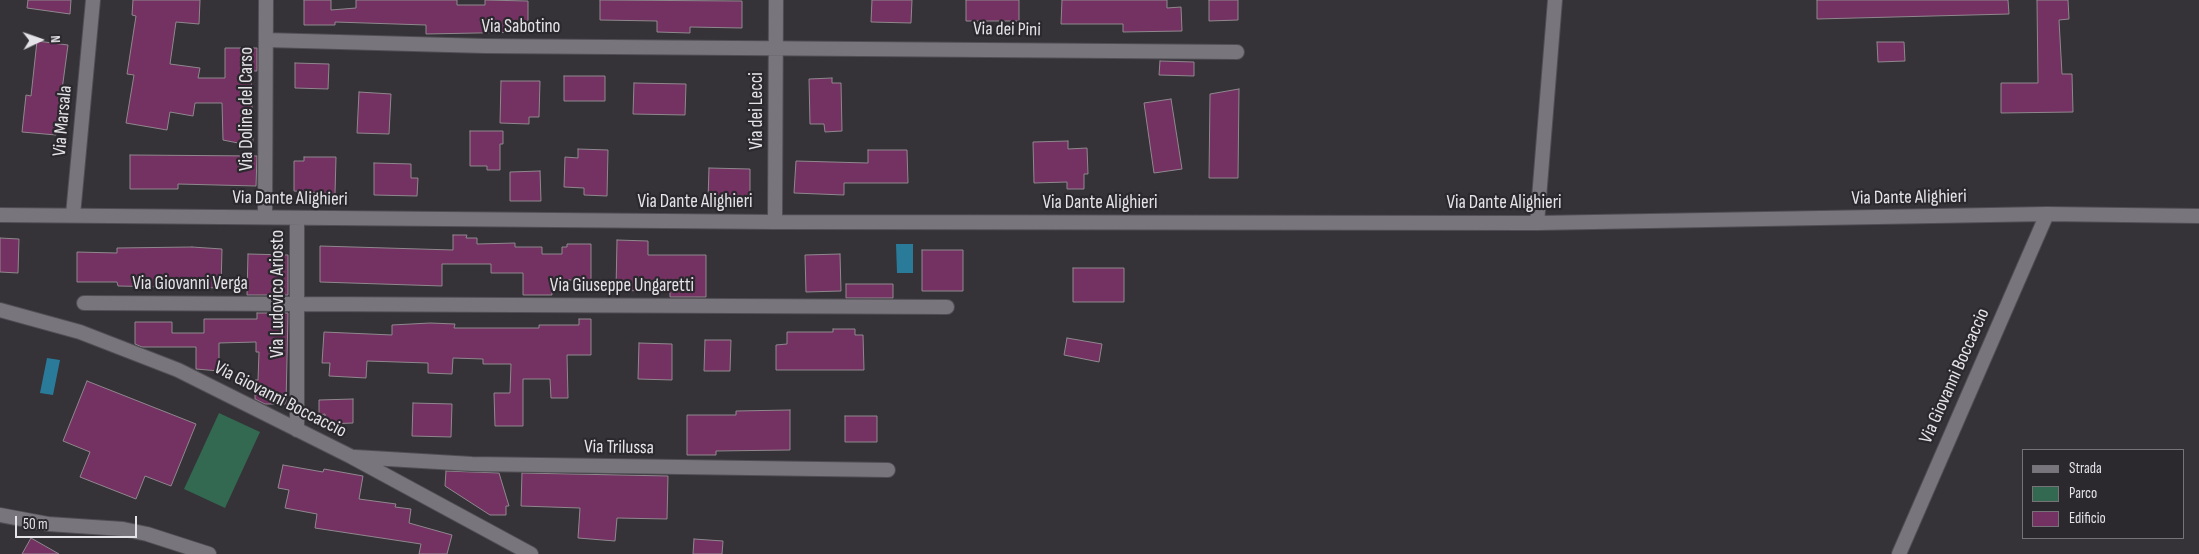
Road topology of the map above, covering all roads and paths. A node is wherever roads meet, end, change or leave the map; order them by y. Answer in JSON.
{"nodes":[{"id":1,"x":93,"y":0,"type":"edge"},
{"id":2,"x":266,"y":0,"type":"edge"},
{"id":3,"x":776,"y":0,"type":"edge"},
{"id":4,"x":1555,"y":0,"type":"edge"},
{"id":5,"x":266,"y":40,"type":"junction"},
{"id":6,"x":776,"y":46,"type":"junction"},
{"id":7,"x":1237,"y":52,"type":"dead end"},
{"id":8,"x":2047,"y":214,"type":"junction"},
{"id":9,"x":0,"y":215,"type":"edge"},
{"id":10,"x":73,"y":215,"type":"junction"},
{"id":11,"x":2199,"y":216,"type":"edge"},
{"id":12,"x":265,"y":217,"type":"junction"},
{"id":13,"x":297,"y":218,"type":"junction"},
{"id":14,"x":775,"y":222,"type":"junction"},
{"id":15,"x":1537,"y":223,"type":"junction"},
{"id":16,"x":84,"y":303,"type":"dead end"},
{"id":17,"x":297,"y":303,"type":"junction"},
{"id":18,"x":947,"y":307,"type":"dead end"},
{"id":19,"x":0,"y":310,"type":"edge"},
{"id":20,"x":297,"y":430,"type":"junction"},
{"id":21,"x":350,"y":456,"type":"junction"},
{"id":22,"x":888,"y":470,"type":"dead end"},
{"id":23,"x":0,"y":515,"type":"edge"},
{"id":24,"x":209,"y":554,"type":"edge"},
{"id":25,"x":531,"y":554,"type":"edge"},
{"id":26,"x":1899,"y":554,"type":"edge"}],
"edges":[{"from":1,"to":10,"type":"street","name":"Via Marsala"},
{"from":2,"to":5,"type":"street","name":"Via Doline del Carso"},
{"from":3,"to":6,"type":"street","name":"Via dei Lecci"},
{"from":4,"to":15,"type":"street"},
{"from":5,"to":6,"type":"street","name":"Via Sabotino"},
{"from":5,"to":12,"type":"street","name":"Via Doline del Carso"},
{"from":6,"to":7,"type":"street","name":"Via dei Pini"},
{"from":6,"to":14,"type":"street","name":"Via dei Lecci"},
{"from":8,"to":11,"type":"street","name":"Via Dante Alighieri"},
{"from":8,"to":15,"type":"street","name":"Via Dante Alighieri"},
{"from":8,"to":26,"type":"street","name":"Via Giovanni Boccaccio"},
{"from":9,"to":10,"type":"street","name":"Via Dante Alighieri"},
{"from":10,"to":12,"type":"street","name":"Via Dante Alighieri"},
{"from":12,"to":13,"type":"street","name":"Via Dante Alighieri"},
{"from":13,"to":14,"type":"street","name":"Via Dante Alighieri"},
{"from":13,"to":17,"type":"street","name":"Via Ludovico Ariosto"},
{"from":14,"to":15,"type":"street","name":"Via Dante Alighieri"},
{"from":16,"to":17,"type":"street","name":"Via Giovanni Verga"},
{"from":17,"to":18,"type":"street","name":"Via Giuseppe Ungaretti"},
{"from":17,"to":20,"type":"street","name":"Via Ludovico Ariosto"},
{"from":19,"to":20,"type":"street","name":"Via Giovanni Boccaccio"},
{"from":20,"to":21,"type":"street","name":"Via Giovanni Boccaccio"},
{"from":21,"to":22,"type":"street","name":"Via Trilussa"},
{"from":21,"to":25,"type":"street","name":"Via Giovanni Boccaccio"},
{"from":23,"to":24,"type":"street"}]}
